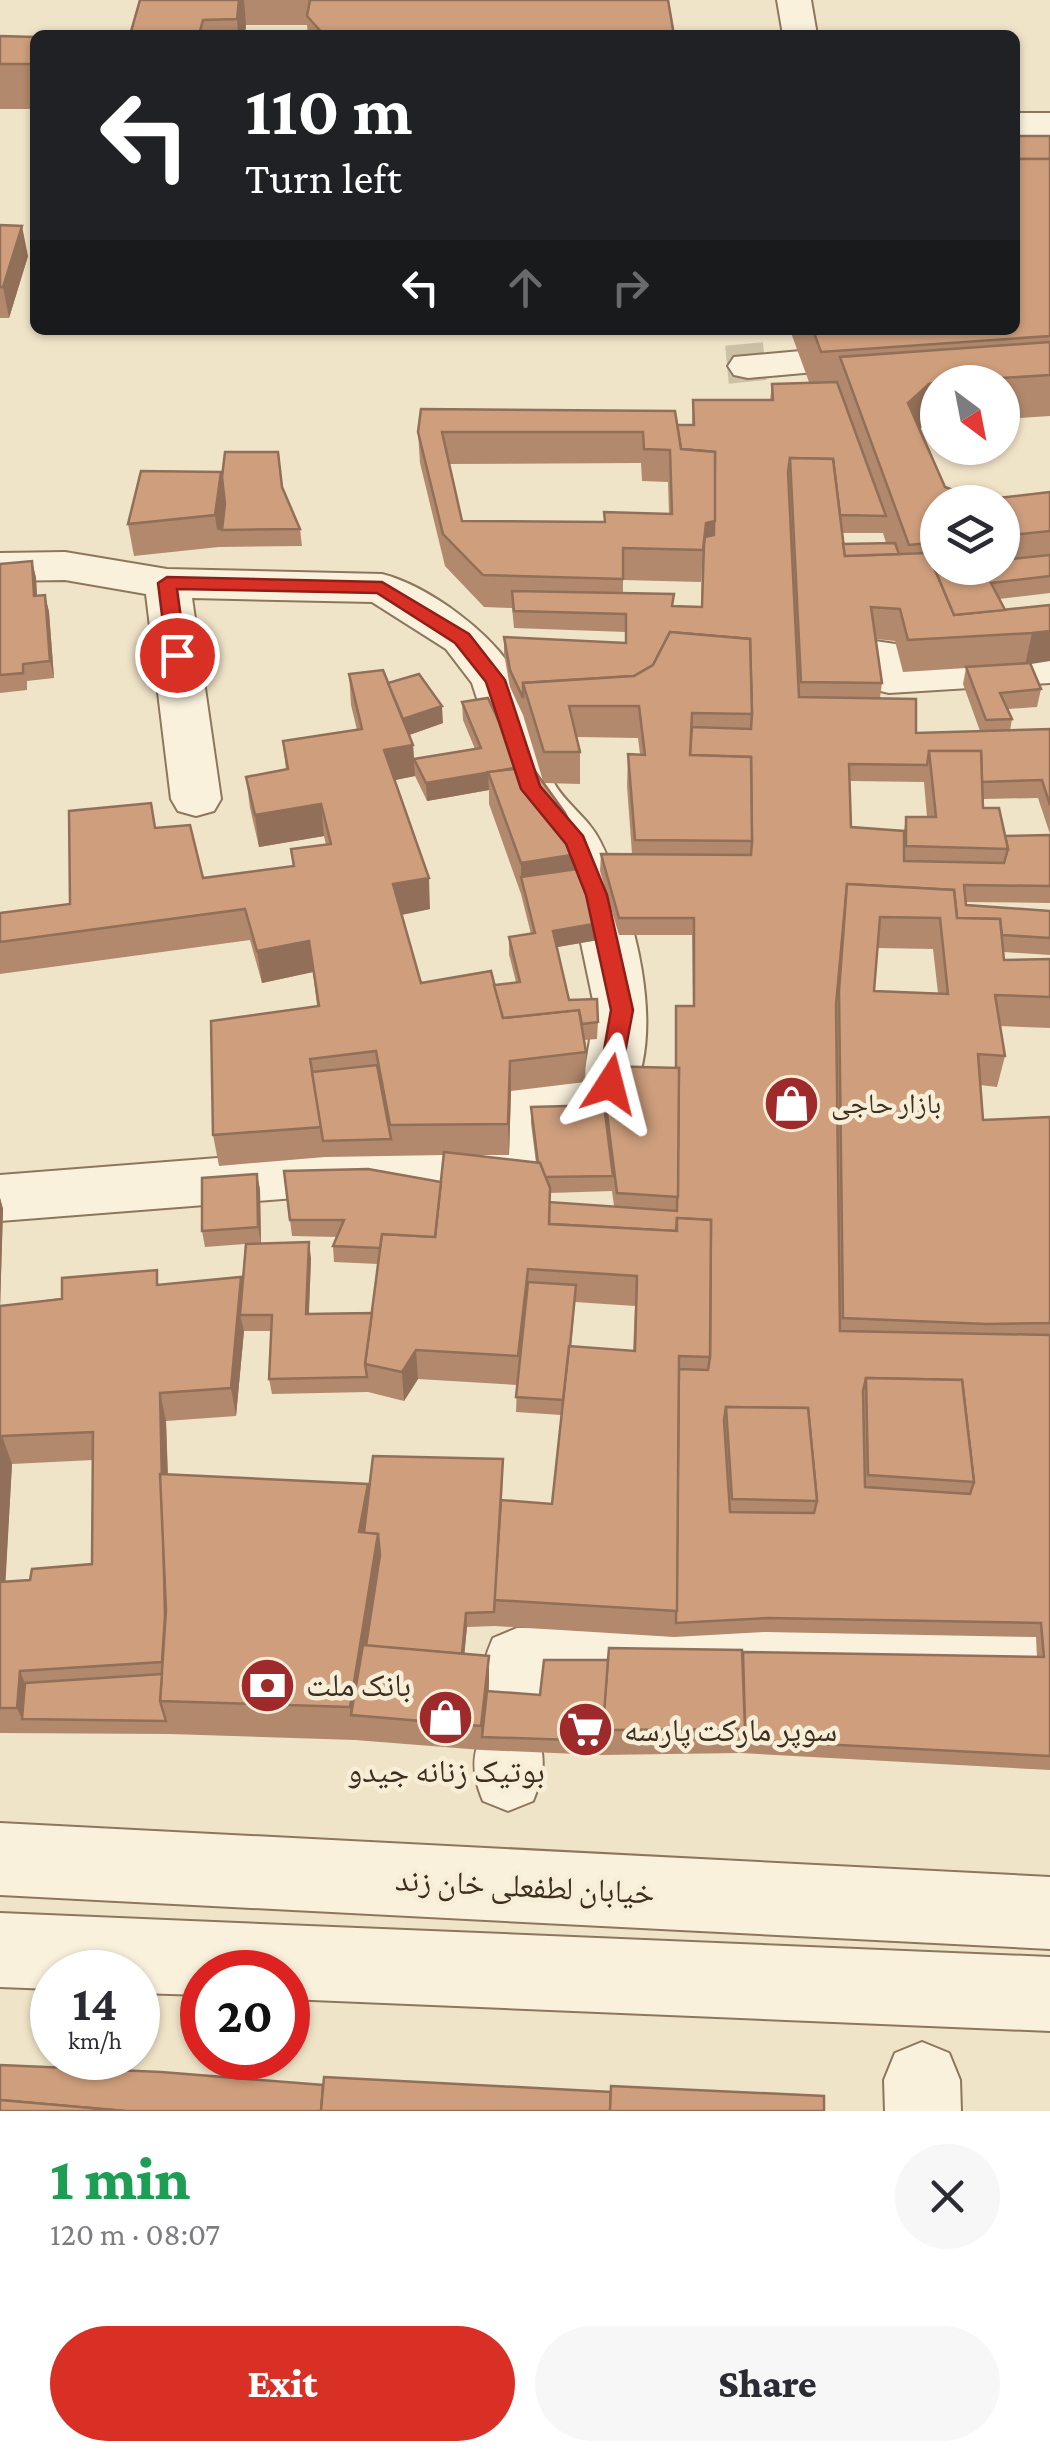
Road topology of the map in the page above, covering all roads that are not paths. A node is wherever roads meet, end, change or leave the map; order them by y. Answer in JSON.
{"nodes":[{"id":1,"x":794,"y":0,"type":"edge"},
{"id":2,"x":799,"y":30,"type":"edge"},
{"id":3,"x":1020,"y":124,"type":"edge"},
{"id":4,"x":1050,"y":124,"type":"edge"},
{"id":5,"x":744,"y":347,"type":"edge"},
{"id":6,"x":801,"y":363,"type":"dead end"},
{"id":7,"x":0,"y":567,"type":"edge"},
{"id":8,"x":167,"y":583,"type":"junction"},
{"id":9,"x":462,"y":638,"type":"junction"},
{"id":10,"x":516,"y":641,"type":"edge"},
{"id":11,"x":868,"y":654,"type":"edge"},
{"id":12,"x":1040,"y":669,"type":"edge"},
{"id":13,"x":1050,"y":713,"type":"edge"},
{"id":14,"x":196,"y":799,"type":"dead end"},
{"id":15,"x":0,"y":1198,"type":"edge"},
{"id":16,"x":1050,"y":1654,"type":"edge"},
{"id":17,"x":511,"y":1745,"type":"edge"},
{"id":18,"x":0,"y":1859,"type":"edge"},
{"id":19,"x":1050,"y":1913,"type":"edge"},
{"id":20,"x":0,"y":1950,"type":"edge"},
{"id":21,"x":1050,"y":1994,"type":"edge"}],
"edges":[{"from":1,"to":2,"type":"street"},
{"from":3,"to":4,"type":"street"},
{"from":5,"to":6,"type":"street"},
{"from":7,"to":8,"type":"street"},
{"from":8,"to":9,"type":"street"},
{"from":8,"to":14,"type":"street"},
{"from":9,"to":10,"type":"street"},
{"from":9,"to":15,"type":"street"},
{"from":11,"to":12,"type":"street"},
{"from":12,"to":13,"type":"street"},
{"from":16,"to":17,"type":"street"},
{"from":18,"to":19,"type":"street","name":"خیابان لطفعلی خان زند"},
{"from":20,"to":21,"type":"street"}]}
